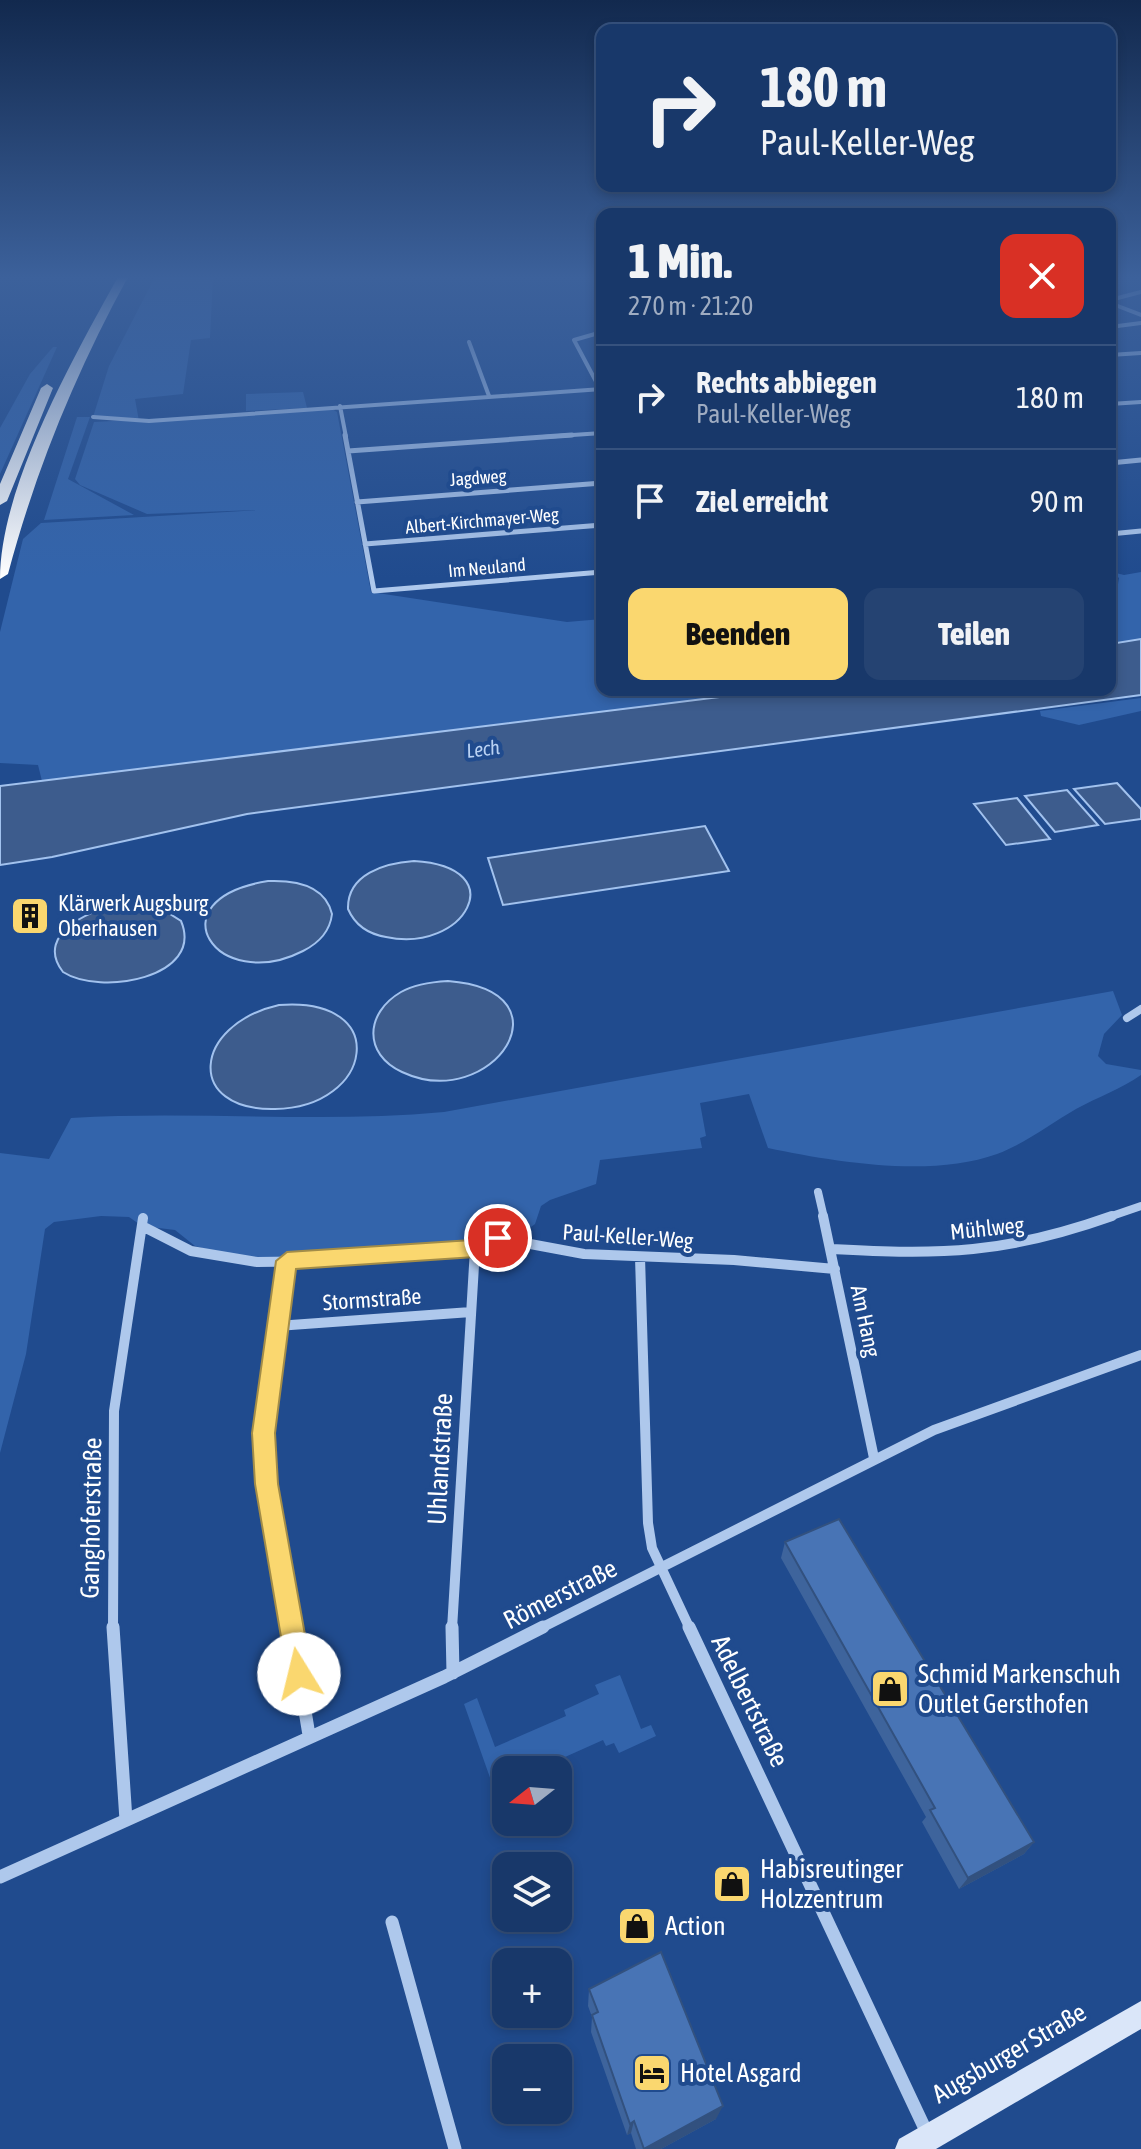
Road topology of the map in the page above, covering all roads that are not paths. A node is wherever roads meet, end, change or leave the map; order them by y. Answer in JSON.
{"nodes":[{"id":1,"x":53,"y":377,"type":"dead end"},
{"id":2,"x":71,"y":377,"type":"edge"},
{"id":3,"x":482,"y":377,"type":"edge"},
{"id":4,"x":596,"y":389,"type":"edge"},
{"id":5,"x":489,"y":396,"type":"junction"},
{"id":6,"x":1141,"y":402,"type":"edge"},
{"id":7,"x":1116,"y":404,"type":"edge"},
{"id":8,"x":340,"y":406,"type":"junction"},
{"id":9,"x":93,"y":417,"type":"dead end"},
{"id":10,"x":596,"y":433,"type":"edge"},
{"id":11,"x":348,"y":451,"type":"junction"},
{"id":12,"x":1141,"y":460,"type":"edge"},
{"id":13,"x":1116,"y":462,"type":"edge"},
{"id":14,"x":596,"y":483,"type":"edge"},
{"id":15,"x":0,"y":501,"type":"edge"},
{"id":16,"x":357,"y":502,"type":"junction"},
{"id":17,"x":596,"y":525,"type":"edge"},
{"id":18,"x":1141,"y":531,"type":"edge"},
{"id":19,"x":1116,"y":533,"type":"edge"},
{"id":20,"x":365,"y":544,"type":"junction"},
{"id":21,"x":596,"y":572,"type":"edge"},
{"id":22,"x":0,"y":574,"type":"edge"},
{"id":23,"x":1141,"y":1009,"type":"edge"},
{"id":24,"x":1127,"y":1018,"type":"dead end"},
{"id":25,"x":818,"y":1192,"type":"dead end"},
{"id":26,"x":1141,"y":1206,"type":"edge"},
{"id":27,"x":142,"y":1222,"type":"joint"},
{"id":28,"x":475,"y":1249,"type":"junction"},
{"id":29,"x":831,"y":1249,"type":"junction"},
{"id":30,"x":640,"y":1257,"type":"junction"},
{"id":31,"x":287,"y":1261,"type":"junction"},
{"id":32,"x":835,"y":1269,"type":"junction"},
{"id":33,"x":471,"y":1312,"type":"junction"},
{"id":34,"x":277,"y":1326,"type":"junction"},
{"id":35,"x":1141,"y":1355,"type":"edge"},
{"id":36,"x":874,"y":1458,"type":"junction"},
{"id":37,"x":660,"y":1568,"type":"junction"},
{"id":38,"x":453,"y":1673,"type":"junction"},
{"id":39,"x":309,"y":1735,"type":"junction"},
{"id":40,"x":126,"y":1820,"type":"junction"},
{"id":41,"x":0,"y":1877,"type":"edge"},
{"id":42,"x":392,"y":1922,"type":"dead end"},
{"id":43,"x":1141,"y":2014,"type":"edge"},
{"id":44,"x":919,"y":2143,"type":"edge"},
{"id":45,"x":455,"y":2149,"type":"edge"}],
"edges":[{"from":1,"to":15,"type":"highway"},
{"from":2,"to":22,"type":"highway"},
{"from":3,"to":5,"type":"street"},
{"from":4,"to":5,"type":"street"},
{"from":5,"to":8,"type":"street"},
{"from":6,"to":7,"type":"street"},
{"from":8,"to":9,"type":"street"},
{"from":8,"to":11,"type":"street"},
{"from":10,"to":11,"type":"street"},
{"from":11,"to":16,"type":"street"},
{"from":12,"to":13,"type":"street"},
{"from":14,"to":16,"type":"street","name":"Jagdweg"},
{"from":16,"to":20,"type":"street"},
{"from":17,"to":20,"type":"street","name":"Albert-Kirchmayer-Weg"},
{"from":18,"to":19,"type":"street"},
{"from":20,"to":21,"type":"street","name":"Im Neuland"},
{"from":23,"to":24,"type":"street"},
{"from":25,"to":29,"type":"street","name":"Am Hang"},
{"from":26,"to":29,"type":"street","name":"Mühlweg"},
{"from":27,"to":31,"type":"street","name":"Paul-Keller-Weg"},
{"from":27,"to":40,"type":"street","name":"Ganghoferstraße"},
{"from":28,"to":30,"type":"street","name":"Paul-Keller-Weg"},
{"from":28,"to":31,"type":"street","name":"Paul-Keller-Weg"},
{"from":28,"to":33,"type":"street","name":"Uhlandstraße"},
{"from":29,"to":32,"type":"street","name":"Am Hang"},
{"from":30,"to":32,"type":"street","name":"Paul-Keller-Weg"},
{"from":30,"to":37,"type":"street","name":"Adelbertstraße"},
{"from":31,"to":34,"type":"street"},
{"from":32,"to":36,"type":"street","name":"Am Hang"},
{"from":33,"to":34,"type":"street","name":"Stormstraße"},
{"from":33,"to":38,"type":"street","name":"Uhlandstraße"},
{"from":34,"to":39,"type":"street"},
{"from":35,"to":36,"type":"street","name":"Römerstraße"},
{"from":36,"to":37,"type":"street","name":"Römerstraße"},
{"from":37,"to":38,"type":"street","name":"Römerstraße"},
{"from":37,"to":44,"type":"street","name":"Adelbertstraße"},
{"from":38,"to":39,"type":"street","name":"Römerstraße"},
{"from":39,"to":40,"type":"street","name":"Römerstraße"},
{"from":40,"to":41,"type":"street","name":"Römerstraße"},
{"from":42,"to":45,"type":"street"},
{"from":43,"to":44,"type":"main road","name":"Augsburger Straße"}]}
